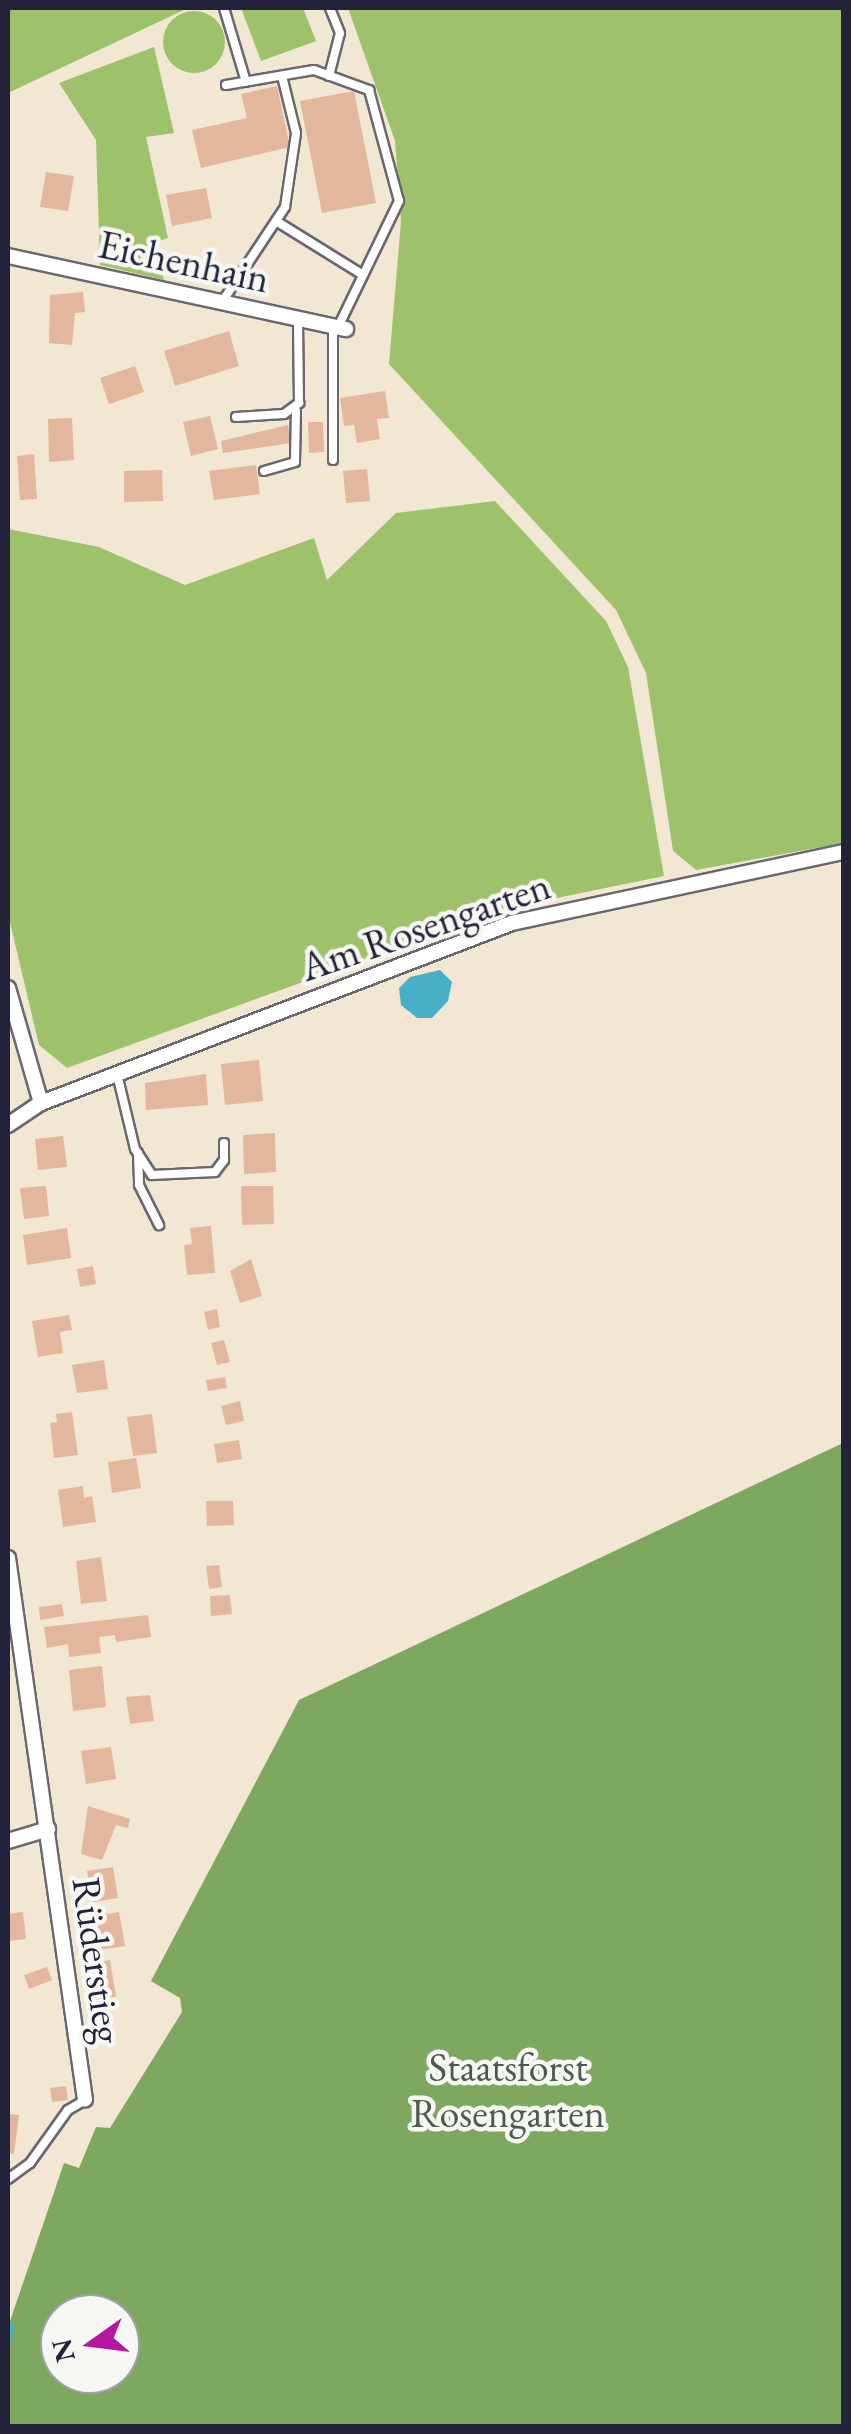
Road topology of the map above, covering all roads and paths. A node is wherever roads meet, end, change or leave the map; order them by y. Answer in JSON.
{"nodes":[{"id":1,"x":224,"y":8,"type":"edge"},
{"id":2,"x":330,"y":8,"type":"edge"},
{"id":3,"x":282,"y":76,"type":"junction"},
{"id":4,"x":328,"y":76,"type":"junction"},
{"id":5,"x":246,"y":82,"type":"junction"},
{"id":6,"x":226,"y":85,"type":"dead end"},
{"id":7,"x":276,"y":221,"type":"junction"},
{"id":8,"x":8,"y":256,"type":"edge"},
{"id":9,"x":363,"y":275,"type":"junction"},
{"id":10,"x":222,"y":302,"type":"junction"},
{"id":11,"x":298,"y":319,"type":"junction"},
{"id":12,"x":339,"y":328,"type":"junction"},
{"id":13,"x":296,"y":408,"type":"junction"},
{"id":14,"x":236,"y":418,"type":"dead end"},
{"id":15,"x":333,"y":460,"type":"dead end"},
{"id":16,"x":264,"y":471,"type":"dead end"},
{"id":17,"x":844,"y":852,"type":"edge"},
{"id":18,"x":8,"y":988,"type":"edge"},
{"id":19,"x":118,"y":1074,"type":"junction"},
{"id":20,"x":41,"y":1103,"type":"junction"},
{"id":21,"x":8,"y":1125,"type":"edge"},
{"id":22,"x":224,"y":1144,"type":"dead end"},
{"id":23,"x":138,"y":1153,"type":"junction"},
{"id":24,"x":159,"y":1225,"type":"dead end"},
{"id":25,"x":8,"y":1558,"type":"edge"},
{"id":26,"x":48,"y":1829,"type":"junction"},
{"id":27,"x":8,"y":1841,"type":"edge"},
{"id":28,"x":84,"y":2100,"type":"joint"},
{"id":29,"x":8,"y":2180,"type":"edge"}],
"edges":[{"from":1,"to":5,"type":"lane"},
{"from":2,"to":4,"type":"lane"},
{"from":3,"to":4,"type":"lane"},
{"from":3,"to":5,"type":"lane"},
{"from":3,"to":7,"type":"lane"},
{"from":4,"to":9,"type":"lane"},
{"from":5,"to":6,"type":"lane"},
{"from":7,"to":9,"type":"lane"},
{"from":7,"to":10,"type":"lane"},
{"from":8,"to":10,"type":"street","name":"Eichenhain"},
{"from":9,"to":12,"type":"lane"},
{"from":10,"to":11,"type":"street","name":"Eichenhain"},
{"from":11,"to":12,"type":"street","name":"Eichenhain"},
{"from":11,"to":13,"type":"lane"},
{"from":12,"to":15,"type":"lane"},
{"from":13,"to":14,"type":"lane"},
{"from":13,"to":16,"type":"lane"},
{"from":17,"to":19,"type":"street","name":"Am Rosengarten"},
{"from":18,"to":20,"type":"street"},
{"from":19,"to":20,"type":"street","name":"Am Rosengarten"},
{"from":19,"to":23,"type":"lane"},
{"from":20,"to":21,"type":"street","name":"Am Rosengarten"},
{"from":22,"to":23,"type":"lane"},
{"from":23,"to":24,"type":"lane"},
{"from":25,"to":26,"type":"street","name":"Rüderstieg"},
{"from":26,"to":27,"type":"street","name":"Rüderstieg"},
{"from":26,"to":28,"type":"street","name":"Rüderstieg"},
{"from":28,"to":29,"type":"lane"}]}
